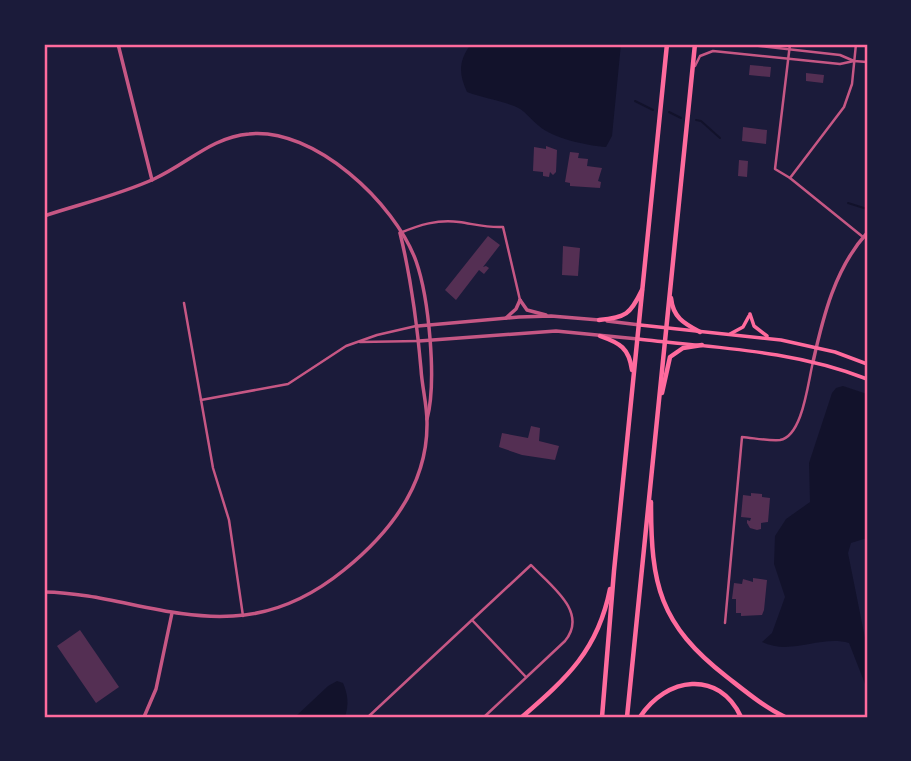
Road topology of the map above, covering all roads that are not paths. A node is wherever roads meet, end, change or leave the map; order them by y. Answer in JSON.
{"nodes":[{"id":1,"x":50,"y":44,"type":"edge"},
{"id":2,"x":118,"y":44,"type":"edge"},
{"id":3,"x":667,"y":44,"type":"edge"},
{"id":4,"x":695,"y":44,"type":"edge"},
{"id":5,"x":743,"y":44,"type":"edge"},
{"id":6,"x":790,"y":44,"type":"edge"},
{"id":7,"x":856,"y":44,"type":"edge"},
{"id":8,"x":44,"y":45,"type":"edge"},
{"id":9,"x":789,"y":50,"type":"junction"},
{"id":10,"x":788,"y":59,"type":"junction"},
{"id":11,"x":854,"y":61,"type":"junction"},
{"id":12,"x":867,"y":62,"type":"edge"},
{"id":13,"x":691,"y":82,"type":"junction"},
{"id":14,"x":790,"y":178,"type":"junction"},
{"id":15,"x":152,"y":180,"type":"junction"},
{"id":16,"x":44,"y":216,"type":"edge"},
{"id":17,"x":400,"y":233,"type":"junction"},
{"id":18,"x":865,"y":235,"type":"edge"},
{"id":19,"x":643,"y":286,"type":"junction"},
{"id":20,"x":670,"y":287,"type":"junction"},
{"id":21,"x":520,"y":300,"type":"junction"},
{"id":22,"x":184,"y":303,"type":"dead end"},
{"id":23,"x":551,"y":316,"type":"junction"},
{"id":24,"x":504,"y":318,"type":"junction"},
{"id":25,"x":599,"y":320,"type":"junction"},
{"id":26,"x":428,"y":325,"type":"junction"},
{"id":27,"x":640,"y":325,"type":"junction"},
{"id":28,"x":418,"y":326,"type":"junction"},
{"id":29,"x":665,"y":328,"type":"junction"},
{"id":30,"x":700,"y":332,"type":"junction"},
{"id":31,"x":729,"y":334,"type":"junction"},
{"id":32,"x":600,"y":336,"type":"junction"},
{"id":33,"x":771,"y":338,"type":"junction"},
{"id":34,"x":638,"y":339,"type":"junction"},
{"id":35,"x":419,"y":341,"type":"junction"},
{"id":36,"x":429,"y":341,"type":"junction"},
{"id":37,"x":357,"y":342,"type":"junction"},
{"id":38,"x":663,"y":342,"type":"junction"},
{"id":39,"x":702,"y":345,"type":"junction"},
{"id":40,"x":816,"y":347,"type":"junction"},
{"id":41,"x":813,"y":362,"type":"junction"},
{"id":42,"x":867,"y":364,"type":"edge"},
{"id":43,"x":634,"y":377,"type":"junction"},
{"id":44,"x":867,"y":379,"type":"edge"},
{"id":45,"x":201,"y":400,"type":"junction"},
{"id":46,"x":658,"y":415,"type":"junction"},
{"id":47,"x":427,"y":421,"type":"junction"},
{"id":48,"x":651,"y":479,"type":"junction"},
{"id":49,"x":614,"y":571,"type":"junction"},
{"id":50,"x":44,"y":592,"type":"edge"},
{"id":51,"x":172,"y":613,"type":"junction"},
{"id":52,"x":243,"y":616,"type":"junction"},
{"id":53,"x":472,"y":620,"type":"junction"},
{"id":54,"x":725,"y":623,"type":"dead end"},
{"id":55,"x":526,"y":677,"type":"junction"},
{"id":56,"x":144,"y":717,"type":"edge"},
{"id":57,"x":368,"y":717,"type":"edge"},
{"id":58,"x":484,"y":717,"type":"edge"},
{"id":59,"x":522,"y":717,"type":"edge"},
{"id":60,"x":602,"y":717,"type":"edge"},
{"id":61,"x":627,"y":717,"type":"edge"},
{"id":62,"x":640,"y":717,"type":"edge"},
{"id":63,"x":741,"y":717,"type":"edge"},
{"id":64,"x":785,"y":717,"type":"edge"}],
"edges":[{"from":1,"to":8,"type":"street"},
{"from":2,"to":15,"type":"street"},
{"from":3,"to":19,"type":"highway"},
{"from":4,"to":13,"type":"highway"},
{"from":5,"to":9,"type":"street"},
{"from":6,"to":9,"type":"street"},
{"from":7,"to":11,"type":"street"},
{"from":9,"to":10,"type":"street"},
{"from":9,"to":11,"type":"street"},
{"from":10,"to":11,"type":"street"},
{"from":10,"to":13,"type":"street"},
{"from":10,"to":14,"type":"street"},
{"from":11,"to":12,"type":"street"},
{"from":11,"to":14,"type":"street"},
{"from":13,"to":20,"type":"highway"},
{"from":14,"to":18,"type":"street"},
{"from":15,"to":16,"type":"street"},
{"from":15,"to":17,"type":"street"},
{"from":17,"to":21,"type":"street"},
{"from":17,"to":26,"type":"street"},
{"from":17,"to":28,"type":"street"},
{"from":18,"to":40,"type":"street"},
{"from":19,"to":25,"type":"highway"},
{"from":19,"to":27,"type":"highway"},
{"from":20,"to":29,"type":"highway"},
{"from":20,"to":30,"type":"highway"},
{"from":21,"to":23,"type":"street"},
{"from":21,"to":24,"type":"street"},
{"from":22,"to":45,"type":"street"},
{"from":23,"to":24,"type":"street"},
{"from":23,"to":25,"type":"street"},
{"from":24,"to":26,"type":"street"},
{"from":25,"to":27,"type":"street"},
{"from":26,"to":28,"type":"street"},
{"from":26,"to":36,"type":"street"},
{"from":27,"to":29,"type":"main road"},
{"from":27,"to":34,"type":"highway"},
{"from":28,"to":35,"type":"street"},
{"from":28,"to":37,"type":"street"},
{"from":29,"to":30,"type":"main road"},
{"from":29,"to":38,"type":"highway"},
{"from":30,"to":31,"type":"main road"},
{"from":31,"to":33,"type":"main road"},
{"from":31,"to":33,"type":"main road"},
{"from":32,"to":34,"type":"street"},
{"from":32,"to":36,"type":"street"},
{"from":32,"to":43,"type":"highway"},
{"from":33,"to":40,"type":"main road"},
{"from":34,"to":38,"type":"main road"},
{"from":34,"to":43,"type":"highway"},
{"from":35,"to":36,"type":"street"},
{"from":35,"to":37,"type":"street"},
{"from":35,"to":47,"type":"street"},
{"from":36,"to":47,"type":"street"},
{"from":37,"to":45,"type":"street"},
{"from":38,"to":39,"type":"main road"},
{"from":38,"to":46,"type":"highway"},
{"from":39,"to":41,"type":"main road"},
{"from":39,"to":46,"type":"highway"},
{"from":40,"to":41,"type":"street"},
{"from":40,"to":42,"type":"main road"},
{"from":41,"to":44,"type":"main road"},
{"from":41,"to":54,"type":"street"},
{"from":43,"to":49,"type":"highway"},
{"from":45,"to":52,"type":"street"},
{"from":46,"to":48,"type":"highway"},
{"from":47,"to":52,"type":"street"},
{"from":48,"to":61,"type":"highway"},
{"from":48,"to":64,"type":"highway"},
{"from":49,"to":59,"type":"highway"},
{"from":49,"to":60,"type":"highway"},
{"from":50,"to":51,"type":"street"},
{"from":51,"to":52,"type":"street"},
{"from":51,"to":56,"type":"street"},
{"from":53,"to":55,"type":"street"},
{"from":53,"to":55,"type":"street"},
{"from":53,"to":57,"type":"street"},
{"from":55,"to":58,"type":"street"},
{"from":62,"to":63,"type":"highway"}]}
